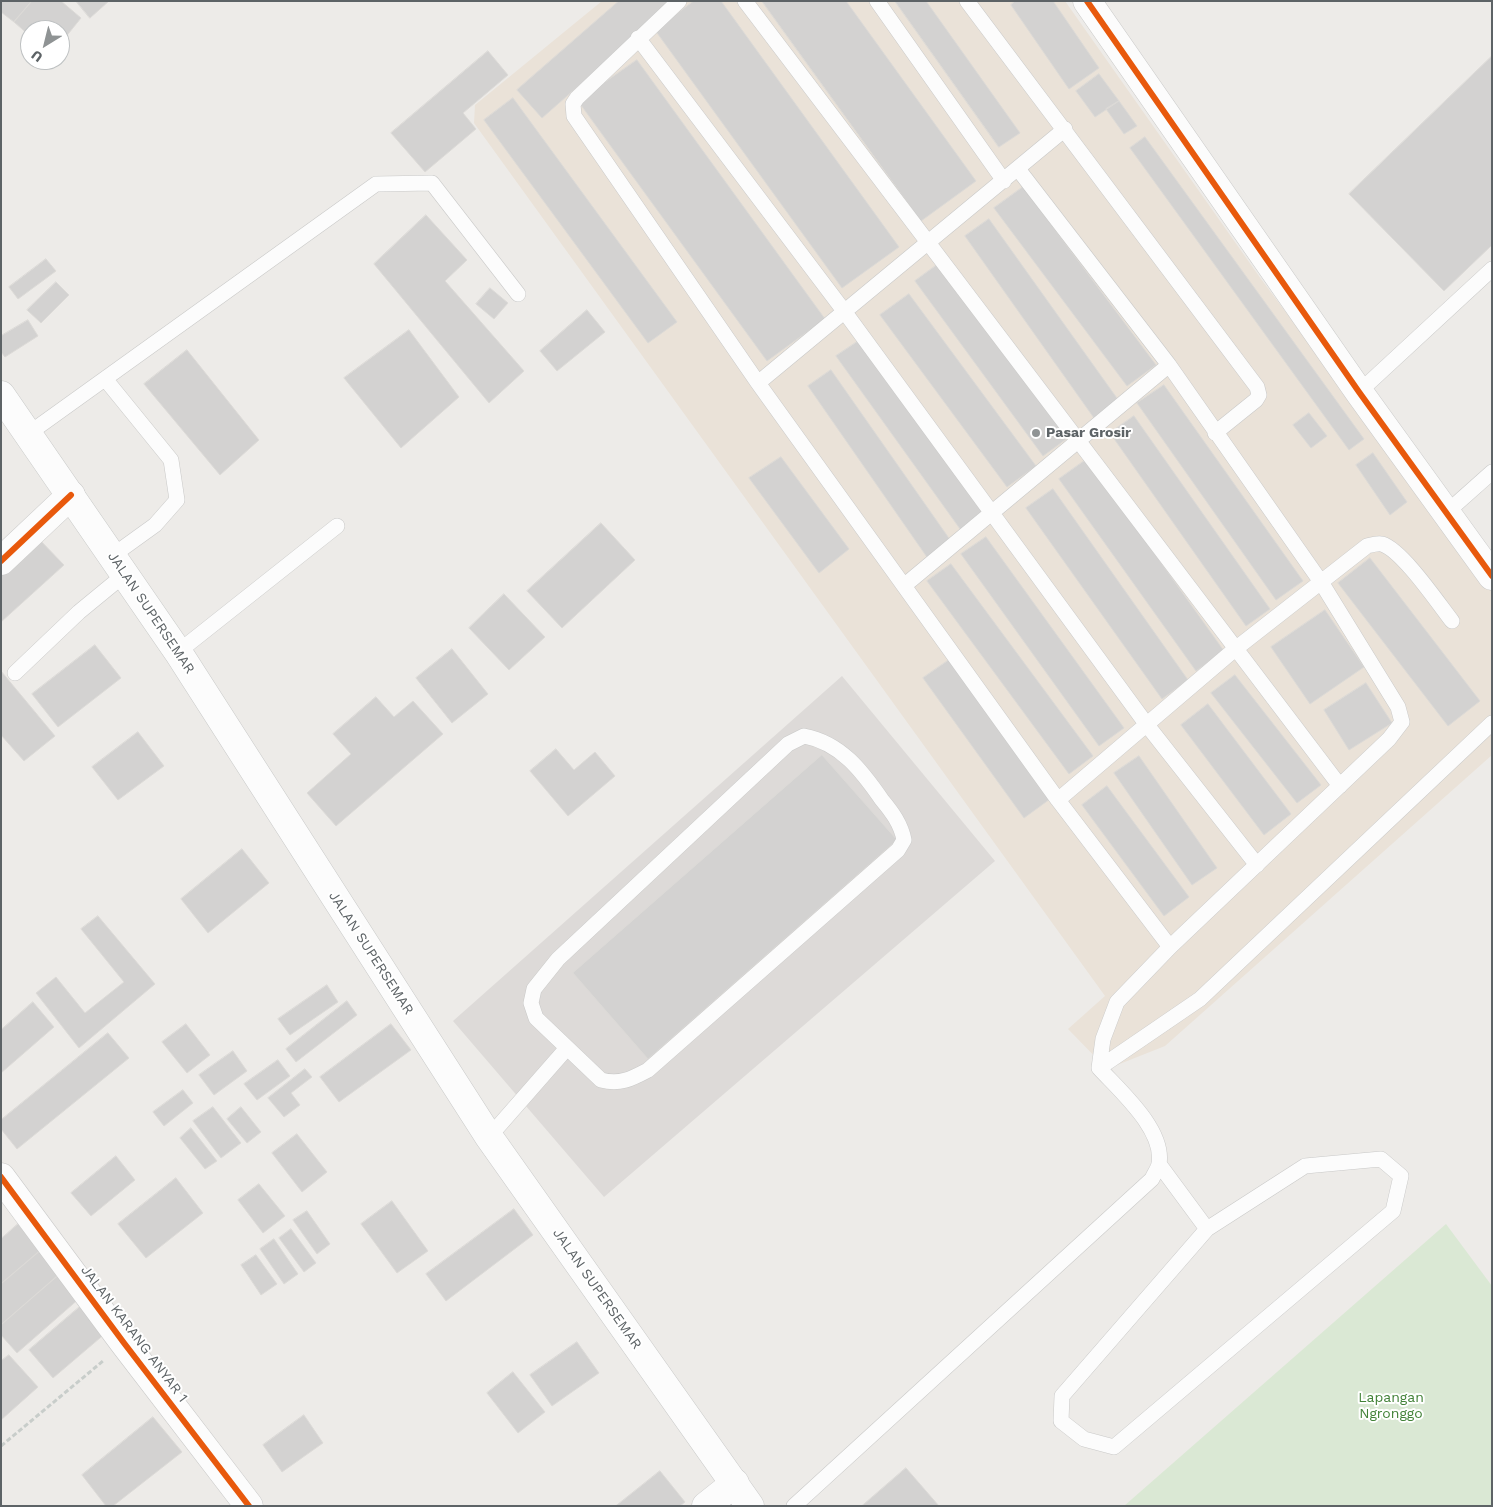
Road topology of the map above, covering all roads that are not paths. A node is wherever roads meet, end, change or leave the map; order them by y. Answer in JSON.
{"nodes":[{"id":1,"x":679,"y":1,"type":"edge"},
{"id":2,"x":745,"y":1,"type":"edge"},
{"id":3,"x":877,"y":1,"type":"edge"},
{"id":4,"x":966,"y":1,"type":"edge"},
{"id":5,"x":1087,"y":1,"type":"edge"},
{"id":6,"x":638,"y":38,"type":"junction"},
{"id":7,"x":1065,"y":129,"type":"junction"},
{"id":8,"x":1018,"y":170,"type":"junction"},
{"id":9,"x":1004,"y":180,"type":"junction"},
{"id":10,"x":928,"y":241,"type":"junction"},
{"id":11,"x":1492,"y":268,"type":"edge"},
{"id":12,"x":518,"y":294,"type":"dead end"},
{"id":13,"x":844,"y":311,"type":"junction"},
{"id":14,"x":1168,"y":365,"type":"junction"},
{"id":15,"x":106,"y":380,"type":"junction"},
{"id":16,"x":758,"y":383,"type":"junction"},
{"id":17,"x":1359,"y":392,"type":"junction"},
{"id":18,"x":1,"y":395,"type":"edge"},
{"id":19,"x":1215,"y":433,"type":"junction"},
{"id":20,"x":28,"y":434,"type":"junction"},
{"id":21,"x":1078,"y":441,"type":"junction"},
{"id":22,"x":1492,"y":472,"type":"edge"},
{"id":23,"x":71,"y":495,"type":"junction"},
{"id":24,"x":993,"y":512,"type":"junction"},
{"id":25,"x":1446,"y":513,"type":"junction"},
{"id":26,"x":337,"y":526,"type":"dead end"},
{"id":27,"x":1,"y":561,"type":"edge"},
{"id":28,"x":118,"y":565,"type":"junction"},
{"id":29,"x":1492,"y":576,"type":"edge"},
{"id":30,"x":1321,"y":582,"type":"junction"},
{"id":31,"x":905,"y":585,"type":"junction"},
{"id":32,"x":1452,"y":621,"type":"dead end"},
{"id":33,"x":1234,"y":650,"type":"junction"},
{"id":34,"x":178,"y":652,"type":"junction"},
{"id":35,"x":15,"y":673,"type":"dead end"},
{"id":36,"x":1492,"y":723,"type":"edge"},
{"id":37,"x":1147,"y":725,"type":"junction"},
{"id":38,"x":1340,"y":786,"type":"junction"},
{"id":39,"x":1058,"y":800,"type":"junction"},
{"id":40,"x":1257,"y":865,"type":"junction"},
{"id":41,"x":1170,"y":947,"type":"junction"},
{"id":42,"x":568,"y":1048,"type":"junction"},
{"id":43,"x":1100,"y":1068,"type":"junction"},
{"id":44,"x":489,"y":1137,"type":"junction"},
{"id":45,"x":1159,"y":1164,"type":"junction"},
{"id":46,"x":1,"y":1177,"type":"edge"},
{"id":47,"x":1207,"y":1229,"type":"junction"},
{"id":48,"x":735,"y":1483,"type":"junction"},
{"id":49,"x":249,"y":1506,"type":"edge"},
{"id":50,"x":706,"y":1506,"type":"edge"},
{"id":51,"x":750,"y":1506,"type":"edge"},
{"id":52,"x":794,"y":1506,"type":"edge"}],
"edges":[{"from":1,"to":6,"type":"lane"},
{"from":2,"to":10,"type":"lane"},
{"from":3,"to":9,"type":"lane"},
{"from":4,"to":7,"type":"lane"},
{"from":5,"to":17,"type":"main road"},
{"from":6,"to":13,"type":"lane"},
{"from":6,"to":16,"type":"lane"},
{"from":7,"to":8,"type":"lane"},
{"from":7,"to":19,"type":"lane"},
{"from":8,"to":9,"type":"lane"},
{"from":8,"to":14,"type":"lane"},
{"from":9,"to":10,"type":"lane"},
{"from":10,"to":13,"type":"lane"},
{"from":10,"to":21,"type":"lane"},
{"from":11,"to":17,"type":"lane"},
{"from":12,"to":15,"type":"lane"},
{"from":13,"to":16,"type":"lane"},
{"from":13,"to":24,"type":"lane"},
{"from":14,"to":19,"type":"lane"},
{"from":14,"to":21,"type":"lane"},
{"from":15,"to":20,"type":"lane"},
{"from":15,"to":28,"type":"lane"},
{"from":16,"to":31,"type":"lane"},
{"from":17,"to":25,"type":"main road"},
{"from":18,"to":20,"type":"main road","name":"JALAN SUPERSEMAR"},
{"from":19,"to":30,"type":"lane"},
{"from":20,"to":23,"type":"main road","name":"JALAN SUPERSEMAR"},
{"from":21,"to":24,"type":"lane"},
{"from":21,"to":33,"type":"lane"},
{"from":22,"to":25,"type":"lane"},
{"from":23,"to":27,"type":"main road"},
{"from":23,"to":28,"type":"main road","name":"JALAN SUPERSEMAR"},
{"from":24,"to":31,"type":"lane"},
{"from":24,"to":37,"type":"lane"},
{"from":25,"to":29,"type":"main road"},
{"from":26,"to":34,"type":"lane"},
{"from":28,"to":34,"type":"main road","name":"JALAN SUPERSEMAR"},
{"from":28,"to":35,"type":"lane"},
{"from":30,"to":32,"type":"lane"},
{"from":30,"to":33,"type":"lane"},
{"from":30,"to":38,"type":"lane"},
{"from":31,"to":39,"type":"lane"},
{"from":33,"to":37,"type":"lane"},
{"from":33,"to":38,"type":"lane"},
{"from":34,"to":44,"type":"main road","name":"JALAN SUPERSEMAR"},
{"from":36,"to":43,"type":"lane"},
{"from":37,"to":39,"type":"lane"},
{"from":37,"to":40,"type":"lane"},
{"from":38,"to":40,"type":"lane"},
{"from":39,"to":41,"type":"lane"},
{"from":40,"to":41,"type":"lane"},
{"from":41,"to":43,"type":"lane"},
{"from":42,"to":42,"type":"lane"},
{"from":42,"to":44,"type":"lane"},
{"from":43,"to":45,"type":"lane"},
{"from":44,"to":48,"type":"main road","name":"JALAN SUPERSEMAR"},
{"from":45,"to":47,"type":"lane"},
{"from":45,"to":52,"type":"lane"},
{"from":46,"to":49,"type":"main road","name":"JALAN KARANG ANYAR 1"},
{"from":47,"to":47,"type":"lane"},
{"from":48,"to":50,"type":"main road"},
{"from":48,"to":51,"type":"main road","name":"JALAN SUPERSEMAR"}]}
